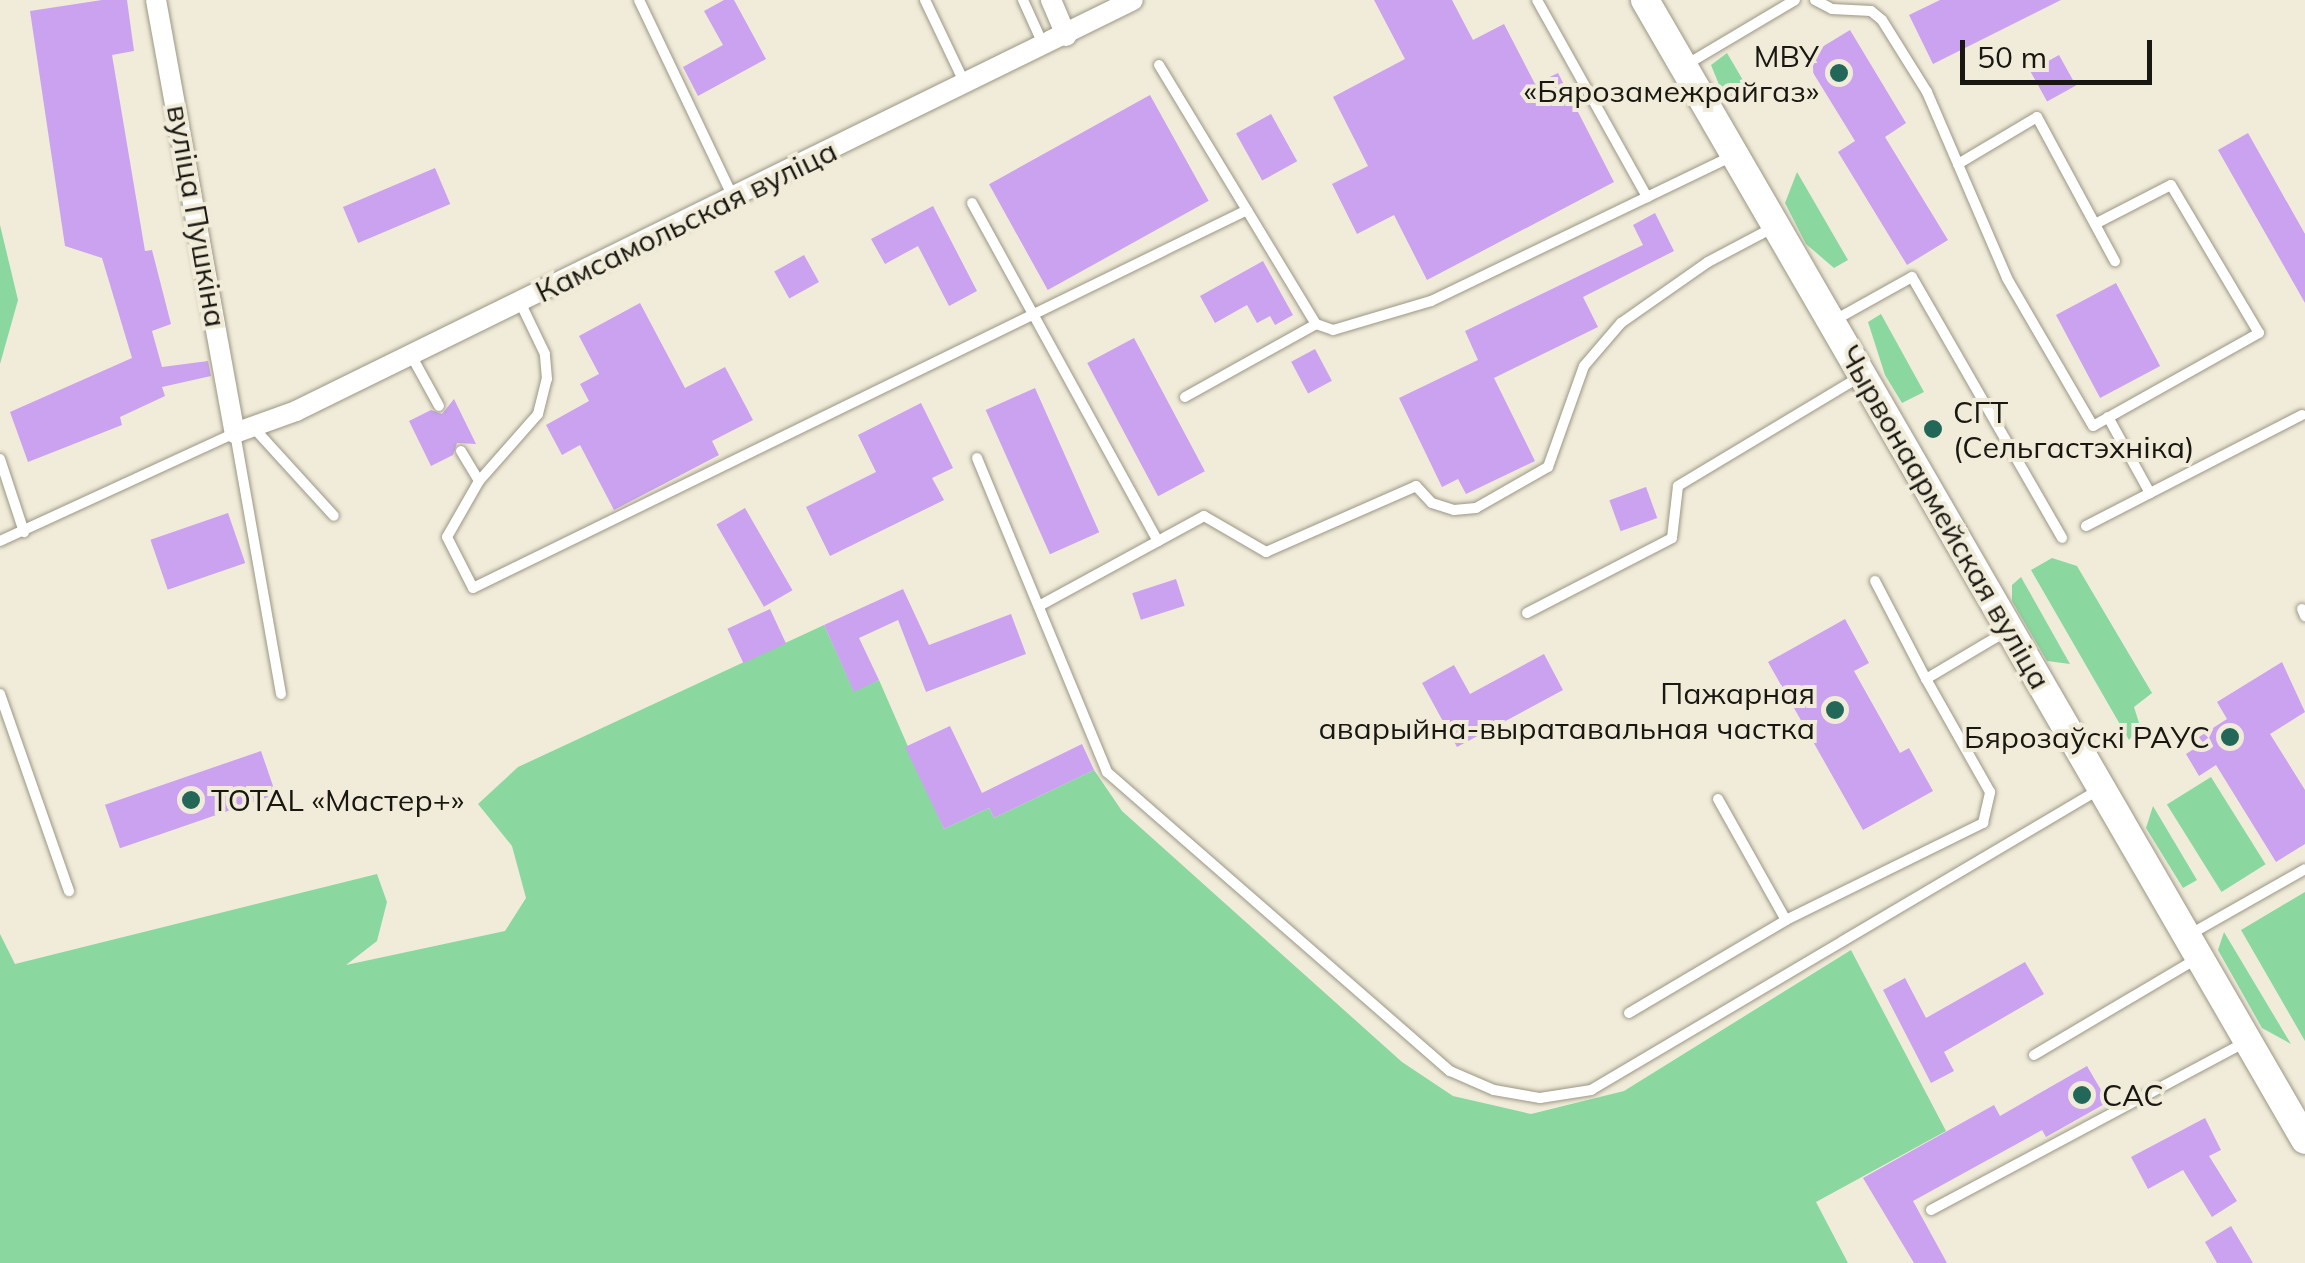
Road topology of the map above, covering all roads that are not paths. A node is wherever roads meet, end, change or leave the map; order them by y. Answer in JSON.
{"nodes":[{"id":1,"x":156,"y":0,"type":"edge"},
{"id":2,"x":639,"y":0,"type":"edge"},
{"id":3,"x":925,"y":0,"type":"edge"},
{"id":4,"x":1023,"y":0,"type":"edge"},
{"id":5,"x":1051,"y":0,"type":"edge"},
{"id":6,"x":1133,"y":0,"type":"edge"},
{"id":7,"x":1537,"y":0,"type":"edge"},
{"id":8,"x":1644,"y":0,"type":"edge"},
{"id":9,"x":1795,"y":0,"type":"edge"},
{"id":10,"x":1815,"y":0,"type":"edge"},
{"id":11,"x":1066,"y":36,"type":"junction"},
{"id":12,"x":1044,"y":46,"type":"junction"},
{"id":13,"x":1160,"y":65,"type":"dead end"},
{"id":14,"x":1684,"y":66,"type":"junction"},
{"id":15,"x":966,"y":85,"type":"junction"},
{"id":16,"x":1735,"y":154,"type":"junction"},
{"id":17,"x":1958,"y":164,"type":"junction"},
{"id":18,"x":1647,"y":196,"type":"junction"},
{"id":19,"x":734,"y":198,"type":"junction"},
{"id":20,"x":972,"y":202,"type":"dead end"},
{"id":21,"x":1247,"y":210,"type":"junction"},
{"id":22,"x":2096,"y":223,"type":"junction"},
{"id":23,"x":1777,"y":226,"type":"junction"},
{"id":24,"x":2115,"y":261,"type":"dead end"},
{"id":25,"x":520,"y":302,"type":"junction"},
{"id":26,"x":1030,"y":316,"type":"junction"},
{"id":27,"x":1833,"y":321,"type":"junction"},
{"id":28,"x":1316,"y":324,"type":"junction"},
{"id":29,"x":411,"y":355,"type":"junction"},
{"id":30,"x":1864,"y":374,"type":"junction"},
{"id":31,"x":1185,"y":397,"type":"dead end"},
{"id":32,"x":439,"y":406,"type":"dead end"},
{"id":33,"x":2302,"y":415,"type":"dead end"},
{"id":34,"x":2108,"y":417,"type":"junction"},
{"id":35,"x":244,"y":430,"type":"junction"},
{"id":36,"x":462,"y":451,"type":"dead end"},
{"id":37,"x":977,"y":458,"type":"dead end"},
{"id":38,"x":0,"y":459,"type":"edge"},
{"id":39,"x":480,"y":481,"type":"junction"},
{"id":40,"x":2150,"y":493,"type":"junction"},
{"id":41,"x":334,"y":516,"type":"dead end"},
{"id":42,"x":2086,"y":526,"type":"dead end"},
{"id":43,"x":24,"y":532,"type":"junction"},
{"id":44,"x":2062,"y":538,"type":"dead end"},
{"id":45,"x":0,"y":541,"type":"edge"},
{"id":46,"x":1158,"y":541,"type":"junction"},
{"id":47,"x":1875,"y":581,"type":"dead end"},
{"id":48,"x":1040,"y":606,"type":"junction"},
{"id":49,"x":1527,"y":613,"type":"dead end"},
{"id":50,"x":2009,"y":630,"type":"junction"},
{"id":51,"x":1926,"y":680,"type":"junction"},
{"id":52,"x":0,"y":694,"type":"edge"},
{"id":53,"x":280,"y":694,"type":"dead end"},
{"id":54,"x":2101,"y":788,"type":"junction"},
{"id":55,"x":1718,"y":800,"type":"dead end"},
{"id":56,"x":2305,"y":868,"type":"edge"},
{"id":57,"x":69,"y":890,"type":"dead end"},
{"id":58,"x":1786,"y":920,"type":"junction"},
{"id":59,"x":2193,"y":947,"type":"junction"},
{"id":60,"x":1629,"y":1013,"type":"dead end"},
{"id":61,"x":2248,"y":1041,"type":"junction"},
{"id":62,"x":2034,"y":1055,"type":"dead end"},
{"id":63,"x":2300,"y":1121,"type":"edge"},
{"id":64,"x":1931,"y":1210,"type":"dead end"}],
"edges":[{"from":1,"to":35,"type":"street","name":"вуліца Пушкіна"},
{"from":2,"to":19,"type":"lane"},
{"from":3,"to":15,"type":"lane"},
{"from":4,"to":12,"type":"lane"},
{"from":5,"to":11,"type":"street"},
{"from":6,"to":11,"type":"street","name":"Камсамольская вуліца"},
{"from":7,"to":18,"type":"lane"},
{"from":8,"to":14,"type":"main road","name":"Чырвонаармейская вуліца"},
{"from":9,"to":14,"type":"lane"},
{"from":10,"to":17,"type":"lane"},
{"from":11,"to":12,"type":"street","name":"Камсамольская вуліца"},
{"from":12,"to":15,"type":"street","name":"Камсамольская вуліца"},
{"from":13,"to":21,"type":"lane"},
{"from":14,"to":16,"type":"main road","name":"Чырвонаармейская вуліца"},
{"from":15,"to":19,"type":"street","name":"Камсамольская вуліца"},
{"from":16,"to":18,"type":"lane"},
{"from":16,"to":23,"type":"main road","name":"Чырвонаармейская вуліца"},
{"from":17,"to":22,"type":"lane"},
{"from":17,"to":34,"type":"lane"},
{"from":18,"to":28,"type":"lane"},
{"from":19,"to":25,"type":"street","name":"Камсамольская вуліца"},
{"from":20,"to":26,"type":"lane"},
{"from":21,"to":26,"type":"lane"},
{"from":21,"to":28,"type":"lane"},
{"from":22,"to":24,"type":"lane"},
{"from":22,"to":34,"type":"lane"},
{"from":23,"to":27,"type":"main road","name":"Чырвонаармейская вуліца"},
{"from":23,"to":46,"type":"lane"},
{"from":25,"to":29,"type":"street","name":"Камсамольская вуліца"},
{"from":25,"to":39,"type":"lane"},
{"from":26,"to":39,"type":"lane"},
{"from":26,"to":46,"type":"lane"},
{"from":27,"to":30,"type":"main road","name":"Чырвонаармейская вуліца"},
{"from":27,"to":44,"type":"lane"},
{"from":28,"to":31,"type":"lane"},
{"from":29,"to":32,"type":"lane"},
{"from":29,"to":35,"type":"street","name":"Камсамольская вуліца"},
{"from":30,"to":49,"type":"lane"},
{"from":30,"to":50,"type":"main road","name":"Чырвонаармейская вуліца"},
{"from":33,"to":40,"type":"lane"},
{"from":34,"to":40,"type":"lane"},
{"from":35,"to":41,"type":"lane"},
{"from":35,"to":43,"type":"lane"},
{"from":35,"to":53,"type":"lane"},
{"from":36,"to":39,"type":"lane"},
{"from":37,"to":48,"type":"lane"},
{"from":38,"to":43,"type":"lane"},
{"from":40,"to":42,"type":"lane"},
{"from":43,"to":45,"type":"lane"},
{"from":46,"to":48,"type":"lane"},
{"from":47,"to":51,"type":"lane"},
{"from":48,"to":54,"type":"lane"},
{"from":50,"to":51,"type":"lane"},
{"from":50,"to":54,"type":"main road","name":"Чырвонаармейская вуліца"},
{"from":51,"to":58,"type":"lane"},
{"from":52,"to":57,"type":"lane"},
{"from":54,"to":59,"type":"main road","name":"Чырвонаармейская вуліца"},
{"from":55,"to":58,"type":"lane"},
{"from":56,"to":59,"type":"lane"},
{"from":58,"to":60,"type":"lane"},
{"from":59,"to":61,"type":"main road","name":"Чырвонаармейская вуліца"},
{"from":59,"to":62,"type":"lane"},
{"from":61,"to":63,"type":"main road","name":"Чырвонаармейская вуліца"},
{"from":61,"to":64,"type":"lane"}]}
